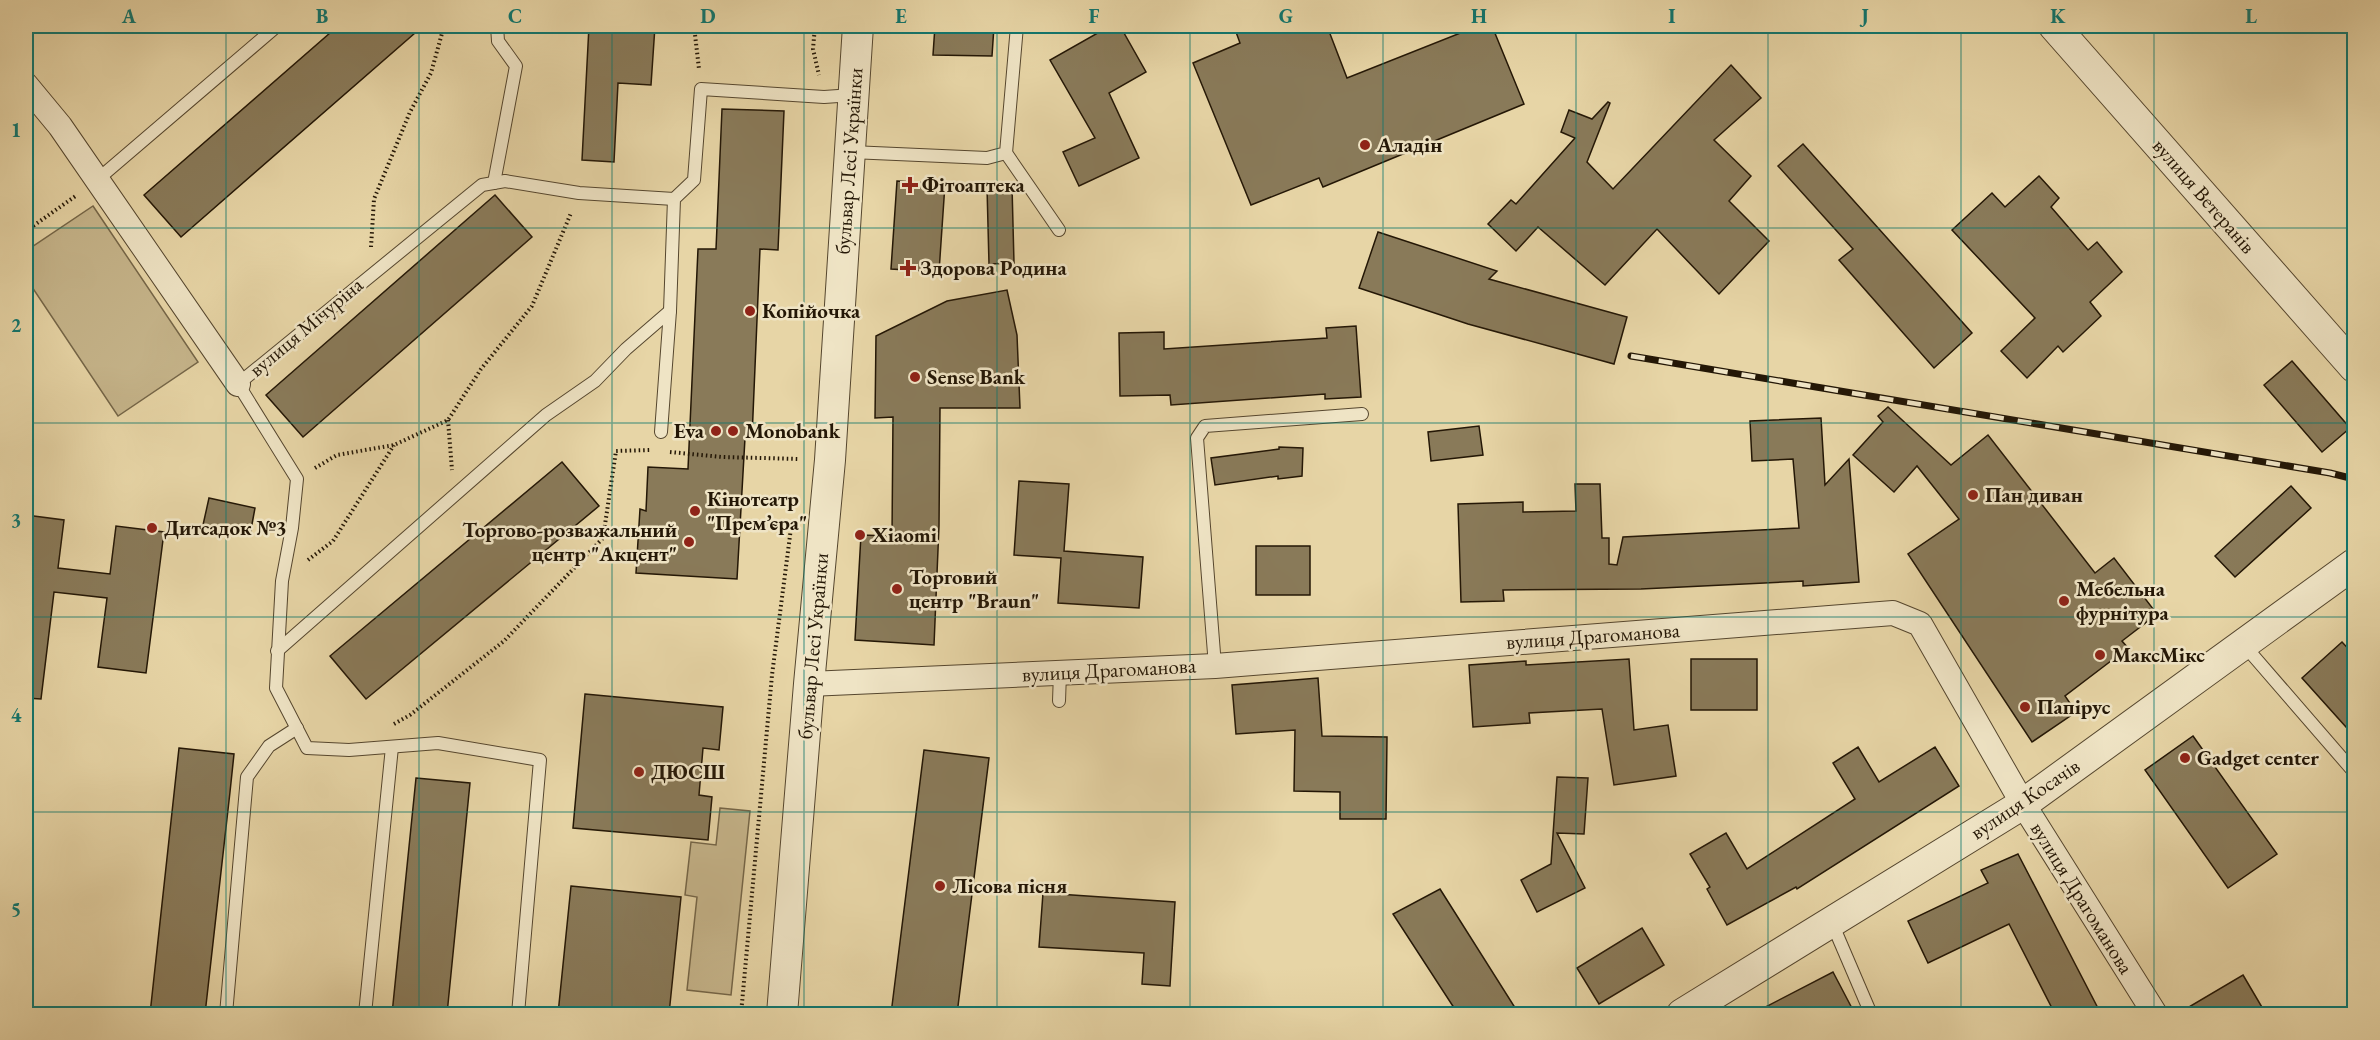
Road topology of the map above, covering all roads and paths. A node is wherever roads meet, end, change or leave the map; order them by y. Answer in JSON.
{"nodes":[{"id":1,"x":277,"y":26,"type":"edge"},
{"id":2,"x":444,"y":26,"type":"edge"},
{"id":3,"x":497,"y":26,"type":"edge"},
{"id":4,"x":694,"y":26,"type":"edge"},
{"id":5,"x":815,"y":26,"type":"edge"},
{"id":6,"x":858,"y":26,"type":"edge"},
{"id":7,"x":1017,"y":26,"type":"edge"},
{"id":8,"x":2054,"y":26,"type":"edge"},
{"id":9,"x":26,"y":85,"type":"edge"},
{"id":10,"x":701,"y":89,"type":"junction"},
{"id":11,"x":839,"y":96,"type":"junction"},
{"id":12,"x":850,"y":152,"type":"junction"},
{"id":13,"x":1006,"y":153,"type":"junction"},
{"id":14,"x":97,"y":180,"type":"junction"},
{"id":15,"x":494,"y":183,"type":"junction"},
{"id":16,"x":579,"y":193,"type":"junction"},
{"id":17,"x":674,"y":199,"type":"junction"},
{"id":18,"x":1059,"y":230,"type":"dead end"},
{"id":19,"x":26,"y":231,"type":"edge"},
{"id":20,"x":370,"y":274,"type":"junction"},
{"id":21,"x":670,"y":311,"type":"junction"},
{"id":22,"x":2355,"y":367,"type":"edge"},
{"id":23,"x":238,"y":384,"type":"junction"},
{"id":24,"x":1362,"y":414,"type":"dead end"},
{"id":25,"x":448,"y":420,"type":"junction"},
{"id":26,"x":662,"y":432,"type":"dead end"},
{"id":27,"x":394,"y":445,"type":"junction"},
{"id":28,"x":800,"y":448,"type":"dead end"},
{"id":29,"x":799,"y":459,"type":"junction"},
{"id":30,"x":830,"y":460,"type":"junction"},
{"id":31,"x":798,"y":471,"type":"dead end"},
{"id":32,"x":297,"y":479,"type":"junction"},
{"id":33,"x":455,"y":494,"type":"junction"},
{"id":34,"x":792,"y":516,"type":"dead end"},
{"id":35,"x":2355,"y":564,"type":"edge"},
{"id":36,"x":282,"y":581,"type":"junction"},
{"id":37,"x":2243,"y":644,"type":"junction"},
{"id":38,"x":277,"y":651,"type":"junction"},
{"id":39,"x":1215,"y":666,"type":"junction"},
{"id":40,"x":1060,"y":673,"type":"junction"},
{"id":41,"x":809,"y":684,"type":"junction"},
{"id":42,"x":1059,"y":701,"type":"dead end"},
{"id":43,"x":390,"y":727,"type":"dead end"},
{"id":44,"x":297,"y":728,"type":"junction"},
{"id":45,"x":392,"y":747,"type":"junction"},
{"id":46,"x":2355,"y":772,"type":"edge"},
{"id":47,"x":2023,"y":804,"type":"junction"},
{"id":48,"x":1832,"y":922,"type":"junction"},
{"id":49,"x":226,"y":1014,"type":"edge"},
{"id":50,"x":365,"y":1014,"type":"edge"},
{"id":51,"x":518,"y":1014,"type":"edge"},
{"id":52,"x":741,"y":1014,"type":"edge"},
{"id":53,"x":782,"y":1014,"type":"edge"},
{"id":54,"x":1682,"y":1014,"type":"edge"},
{"id":55,"x":1871,"y":1014,"type":"edge"},
{"id":56,"x":2155,"y":1014,"type":"edge"}],
"edges":[{"from":1,"to":14,"type":"lane"},
{"from":2,"to":20,"type":"path"},
{"from":3,"to":15,"type":"lane"},
{"from":4,"to":10,"type":"path"},
{"from":5,"to":11,"type":"path"},
{"from":6,"to":11,"type":"street","name":"бульвар Лесі Українки"},
{"from":7,"to":13,"type":"lane"},
{"from":8,"to":22,"type":"street","name":"вулиця Ветеранів"},
{"from":9,"to":14,"type":"street","name":"вулиця Мічуріна"},
{"from":10,"to":11,"type":"lane"},
{"from":10,"to":17,"type":"lane"},
{"from":11,"to":12,"type":"street","name":"бульвар Лесі Українки"},
{"from":12,"to":13,"type":"lane"},
{"from":12,"to":30,"type":"street","name":"бульвар Лесі Українки"},
{"from":13,"to":18,"type":"lane"},
{"from":14,"to":19,"type":"path"},
{"from":14,"to":23,"type":"street","name":"вулиця Мічуріна"},
{"from":15,"to":16,"type":"lane","name":"вулиця Мічуріна"},
{"from":15,"to":20,"type":"lane","name":"вулиця Мічуріна"},
{"from":16,"to":17,"type":"lane","name":"вулиця Мічуріна"},
{"from":16,"to":25,"type":"path"},
{"from":17,"to":21,"type":"lane"},
{"from":20,"to":23,"type":"lane","name":"вулиця Мічуріна"},
{"from":21,"to":26,"type":"lane"},
{"from":21,"to":33,"type":"lane"},
{"from":23,"to":32,"type":"lane"},
{"from":24,"to":39,"type":"lane"},
{"from":25,"to":27,"type":"path"},
{"from":25,"to":33,"type":"path"},
{"from":27,"to":32,"type":"path"},
{"from":27,"to":36,"type":"path"},
{"from":28,"to":29,"type":"path"},
{"from":29,"to":30,"type":"path"},
{"from":29,"to":31,"type":"path"},
{"from":29,"to":43,"type":"path"},
{"from":30,"to":41,"type":"street","name":"бульвар Лесі Українки"},
{"from":32,"to":36,"type":"lane"},
{"from":33,"to":38,"type":"lane"},
{"from":34,"to":52,"type":"path"},
{"from":35,"to":37,"type":"street","name":"вулиця Косачів"},
{"from":36,"to":38,"type":"lane"},
{"from":37,"to":46,"type":"lane"},
{"from":37,"to":47,"type":"street","name":"вулиця Косачів"},
{"from":38,"to":44,"type":"lane"},
{"from":39,"to":40,"type":"street","name":"вулиця Драгоманова"},
{"from":39,"to":47,"type":"street","name":"вулиця Драгоманова"},
{"from":40,"to":41,"type":"street","name":"вулиця Драгоманова"},
{"from":40,"to":42,"type":"lane"},
{"from":41,"to":53,"type":"street","name":"бульвар Лесі Українки"},
{"from":44,"to":45,"type":"lane"},
{"from":44,"to":49,"type":"lane"},
{"from":45,"to":50,"type":"lane"},
{"from":45,"to":51,"type":"lane"},
{"from":47,"to":48,"type":"street","name":"вулиця Косачів"},
{"from":47,"to":56,"type":"street","name":"вулиця Драгоманова"},
{"from":48,"to":54,"type":"street","name":"вулиця Косачів"},
{"from":48,"to":55,"type":"lane"}]}
